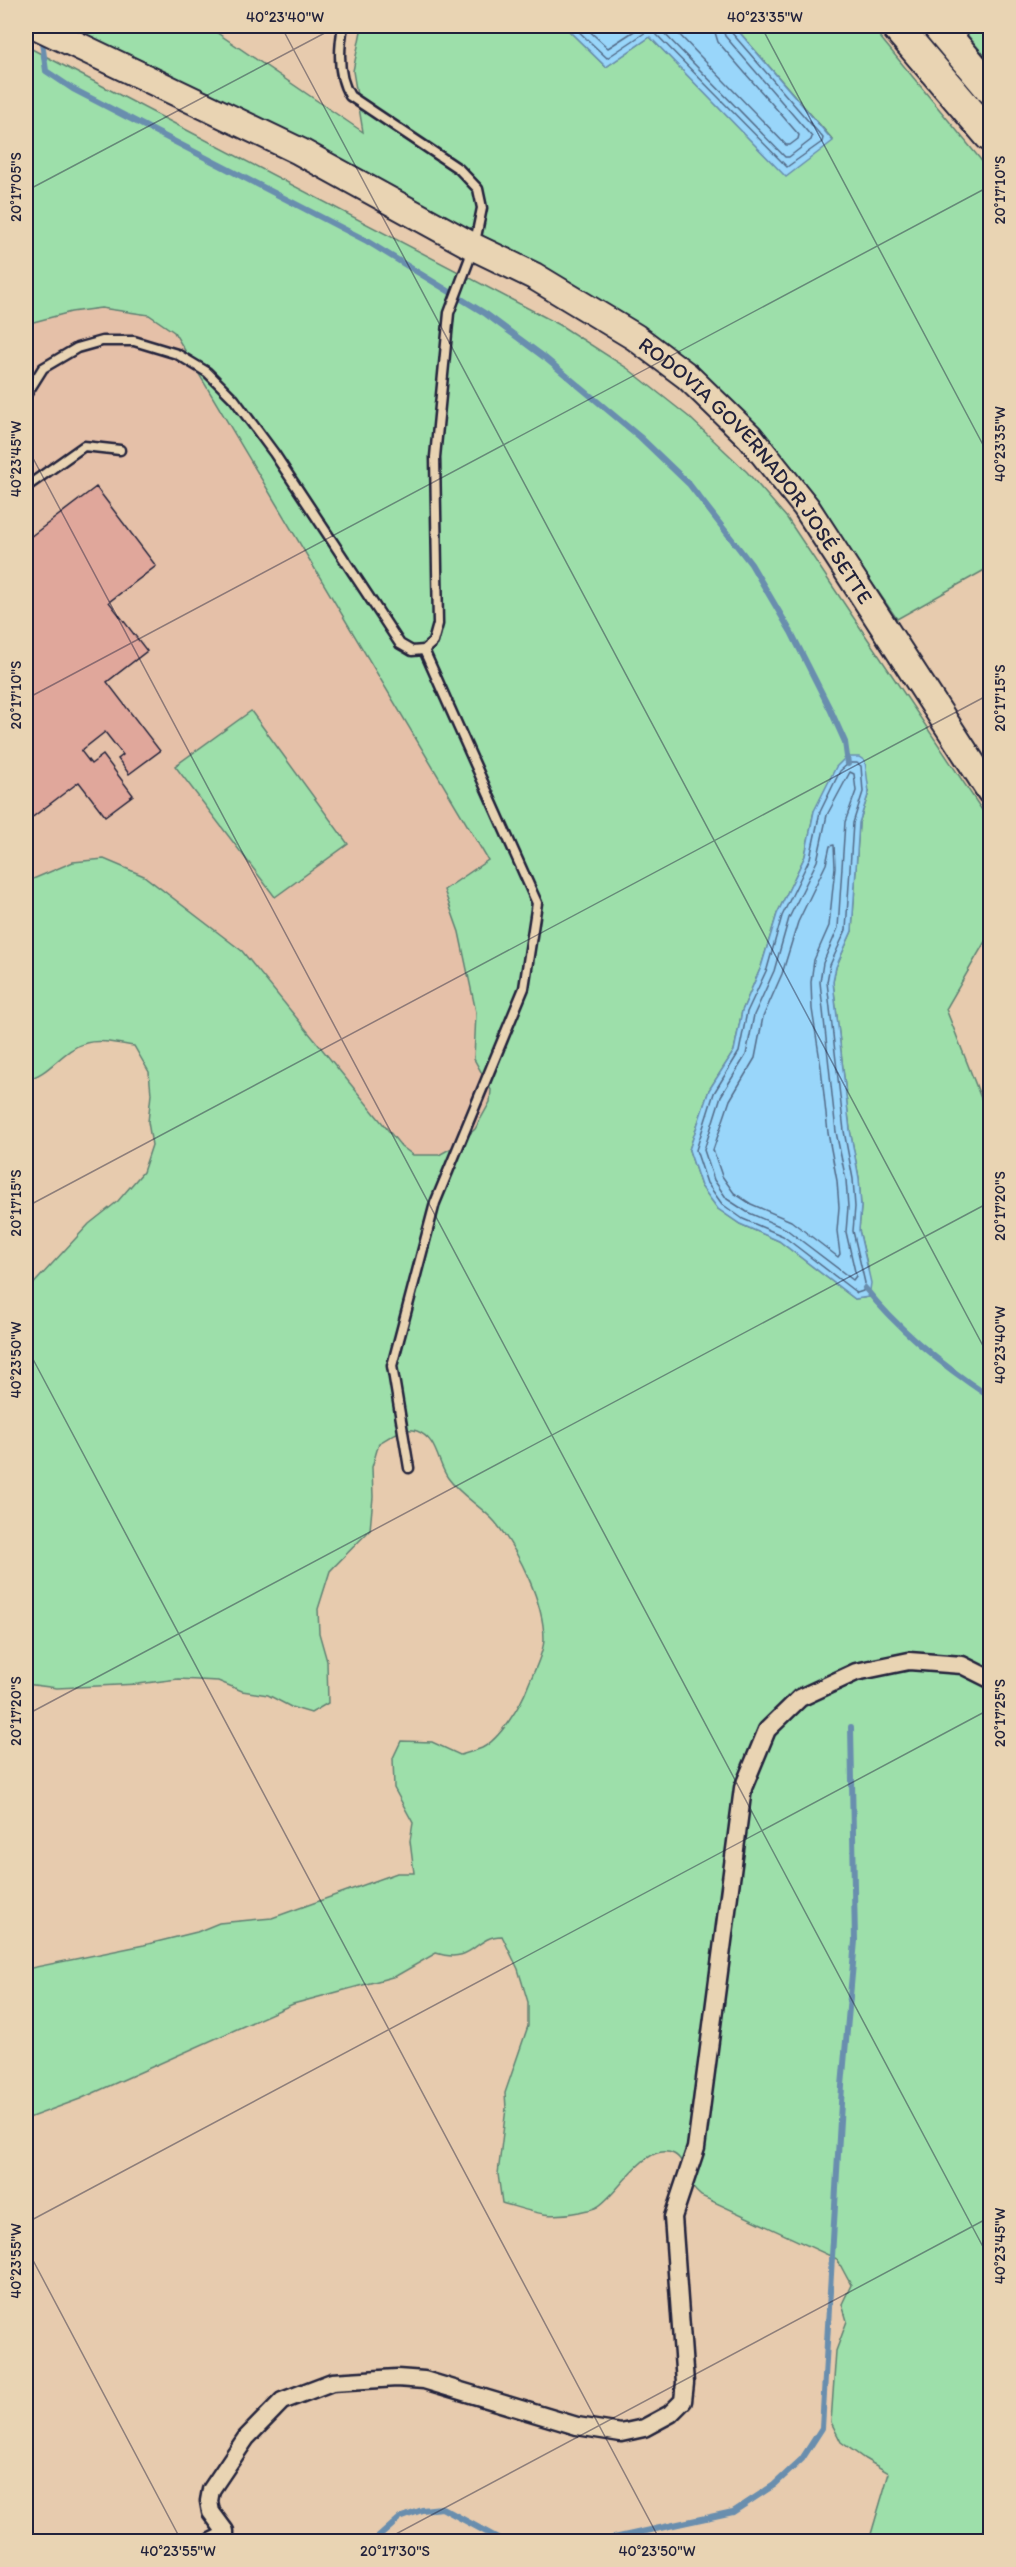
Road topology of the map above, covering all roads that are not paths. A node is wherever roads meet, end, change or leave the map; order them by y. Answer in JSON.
{"nodes":[{"id":1,"x":37,"y":26,"type":"edge"},
{"id":2,"x":343,"y":26,"type":"edge"},
{"id":3,"x":896,"y":26,"type":"edge"},
{"id":4,"x":938,"y":26,"type":"edge"},
{"id":5,"x":990,"y":88,"type":"edge"},
{"id":6,"x":990,"y":136,"type":"edge"},
{"id":7,"x":474,"y":247,"type":"junction"},
{"id":8,"x":26,"y":395,"type":"edge"},
{"id":9,"x":120,"y":450,"type":"dead end"},
{"id":10,"x":26,"y":487,"type":"edge"},
{"id":11,"x":424,"y":650,"type":"junction"},
{"id":12,"x":990,"y":791,"type":"edge"},
{"id":13,"x":409,"y":1468,"type":"dead end"},
{"id":14,"x":990,"y":1679,"type":"edge"},
{"id":15,"x":211,"y":2541,"type":"edge"}],
"edges":[{"from":1,"to":7,"type":"main road","name":"RODOVIA GOVERNADOR JOSÉ SETTE"},
{"from":2,"to":7,"type":"lane"},
{"from":3,"to":6,"type":"highway"},
{"from":4,"to":5,"type":"highway"},
{"from":7,"to":11,"type":"lane"},
{"from":7,"to":12,"type":"main road","name":"RODOVIA GOVERNADOR JOSÉ SETTE"},
{"from":8,"to":11,"type":"lane"},
{"from":9,"to":10,"type":"lane"},
{"from":11,"to":13,"type":"lane"},
{"from":14,"to":15,"type":"street"}]}
